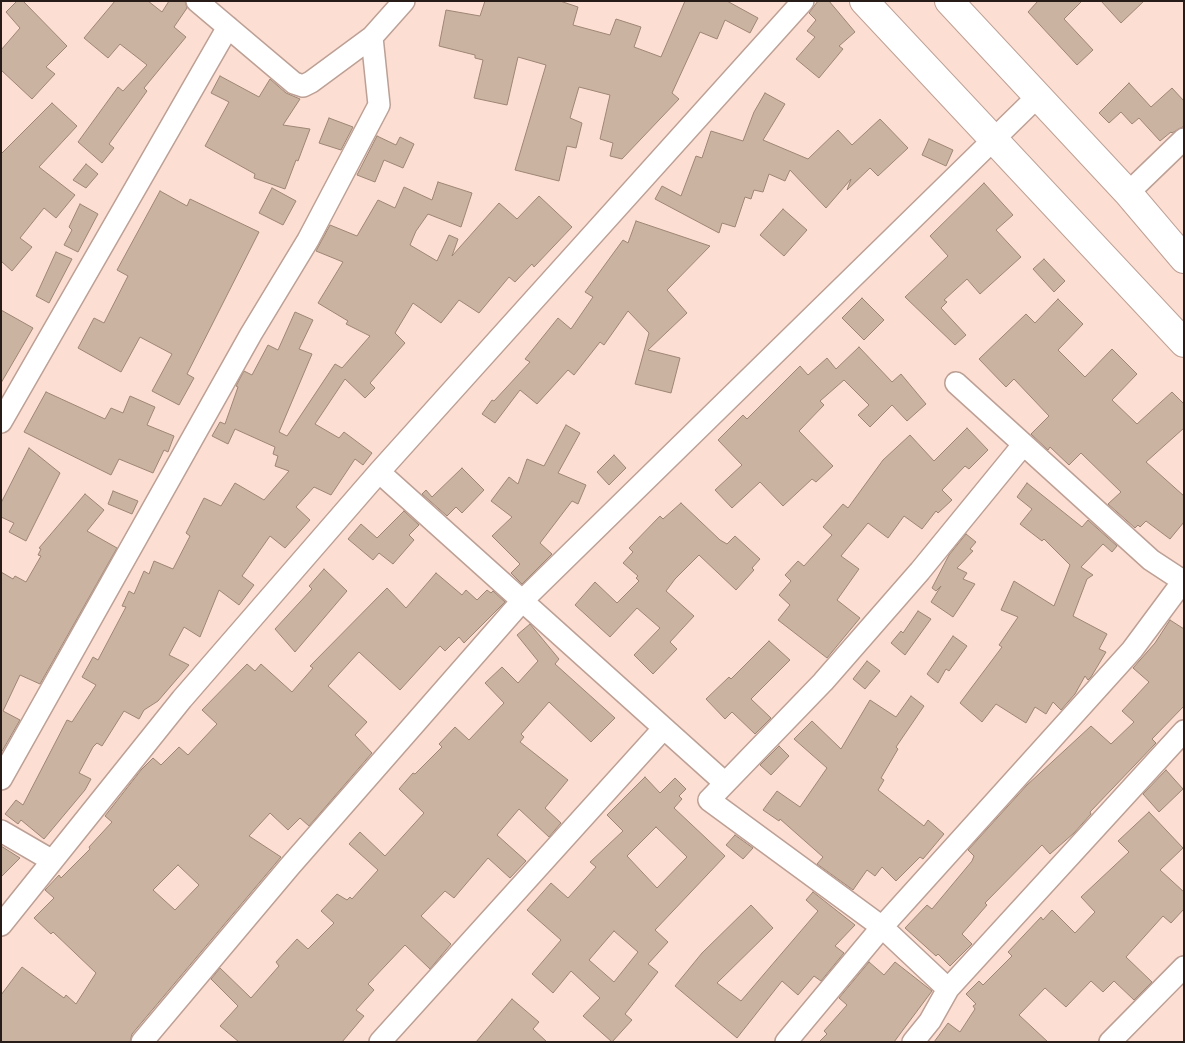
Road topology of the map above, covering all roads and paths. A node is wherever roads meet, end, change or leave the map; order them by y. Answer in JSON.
{"nodes":[{"id":1,"x":197,"y":1,"type":"edge"},
{"id":2,"x":404,"y":1,"type":"edge"},
{"id":3,"x":804,"y":1,"type":"edge"},
{"id":4,"x":864,"y":1,"type":"edge"},
{"id":5,"x":949,"y":1,"type":"edge"},
{"id":6,"x":228,"y":27,"type":"junction"},
{"id":7,"x":372,"y":37,"type":"junction"},
{"id":8,"x":1037,"y":97,"type":"junction"},
{"id":9,"x":1184,"y":139,"type":"edge"},
{"id":10,"x":993,"y":140,"type":"junction"},
{"id":11,"x":1128,"y":193,"type":"junction"},
{"id":12,"x":1184,"y":259,"type":"edge"},
{"id":13,"x":1184,"y":344,"type":"edge"},
{"id":14,"x":956,"y":383,"type":"dead end"},
{"id":15,"x":1,"y":422,"type":"edge"},
{"id":16,"x":1023,"y":445,"type":"junction"},
{"id":17,"x":379,"y":472,"type":"junction"},
{"id":18,"x":1183,"y":581,"type":"edge"},
{"id":19,"x":522,"y":601,"type":"junction"},
{"id":20,"x":663,"y":729,"type":"junction"},
{"id":21,"x":1184,"y":731,"type":"edge"},
{"id":22,"x":1,"y":779,"type":"edge"},
{"id":23,"x":725,"y":783,"type":"junction"},
{"id":24,"x":1,"y":831,"type":"edge"},
{"id":25,"x":51,"y":860,"type":"junction"},
{"id":26,"x":1,"y":925,"type":"edge"},
{"id":27,"x":882,"y":927,"type":"junction"},
{"id":28,"x":1184,"y":967,"type":"edge"},
{"id":29,"x":948,"y":990,"type":"junction"},
{"id":30,"x":142,"y":1042,"type":"edge"},
{"id":31,"x":380,"y":1042,"type":"edge"},
{"id":32,"x":786,"y":1042,"type":"edge"},
{"id":33,"x":913,"y":1042,"type":"edge"},
{"id":34,"x":1110,"y":1042,"type":"edge"}],
"edges":[{"from":1,"to":6,"type":"street"},
{"from":2,"to":7,"type":"street"},
{"from":3,"to":17,"type":"street"},
{"from":4,"to":10,"type":"main road"},
{"from":5,"to":8,"type":"main road"},
{"from":6,"to":7,"type":"street"},
{"from":6,"to":15,"type":"street"},
{"from":7,"to":22,"type":"street"},
{"from":8,"to":10,"type":"street"},
{"from":8,"to":11,"type":"main road"},
{"from":9,"to":11,"type":"street"},
{"from":10,"to":13,"type":"main road"},
{"from":10,"to":19,"type":"street"},
{"from":11,"to":12,"type":"main road"},
{"from":14,"to":16,"type":"street"},
{"from":16,"to":18,"type":"street"},
{"from":16,"to":23,"type":"street"},
{"from":17,"to":19,"type":"street"},
{"from":17,"to":25,"type":"street"},
{"from":18,"to":27,"type":"street"},
{"from":19,"to":20,"type":"street"},
{"from":19,"to":30,"type":"street"},
{"from":20,"to":23,"type":"street"},
{"from":20,"to":31,"type":"street"},
{"from":21,"to":29,"type":"street"},
{"from":23,"to":27,"type":"street"},
{"from":24,"to":25,"type":"street"},
{"from":25,"to":26,"type":"street"},
{"from":27,"to":29,"type":"street"},
{"from":27,"to":32,"type":"street"},
{"from":28,"to":34,"type":"street"},
{"from":29,"to":33,"type":"street"}]}
